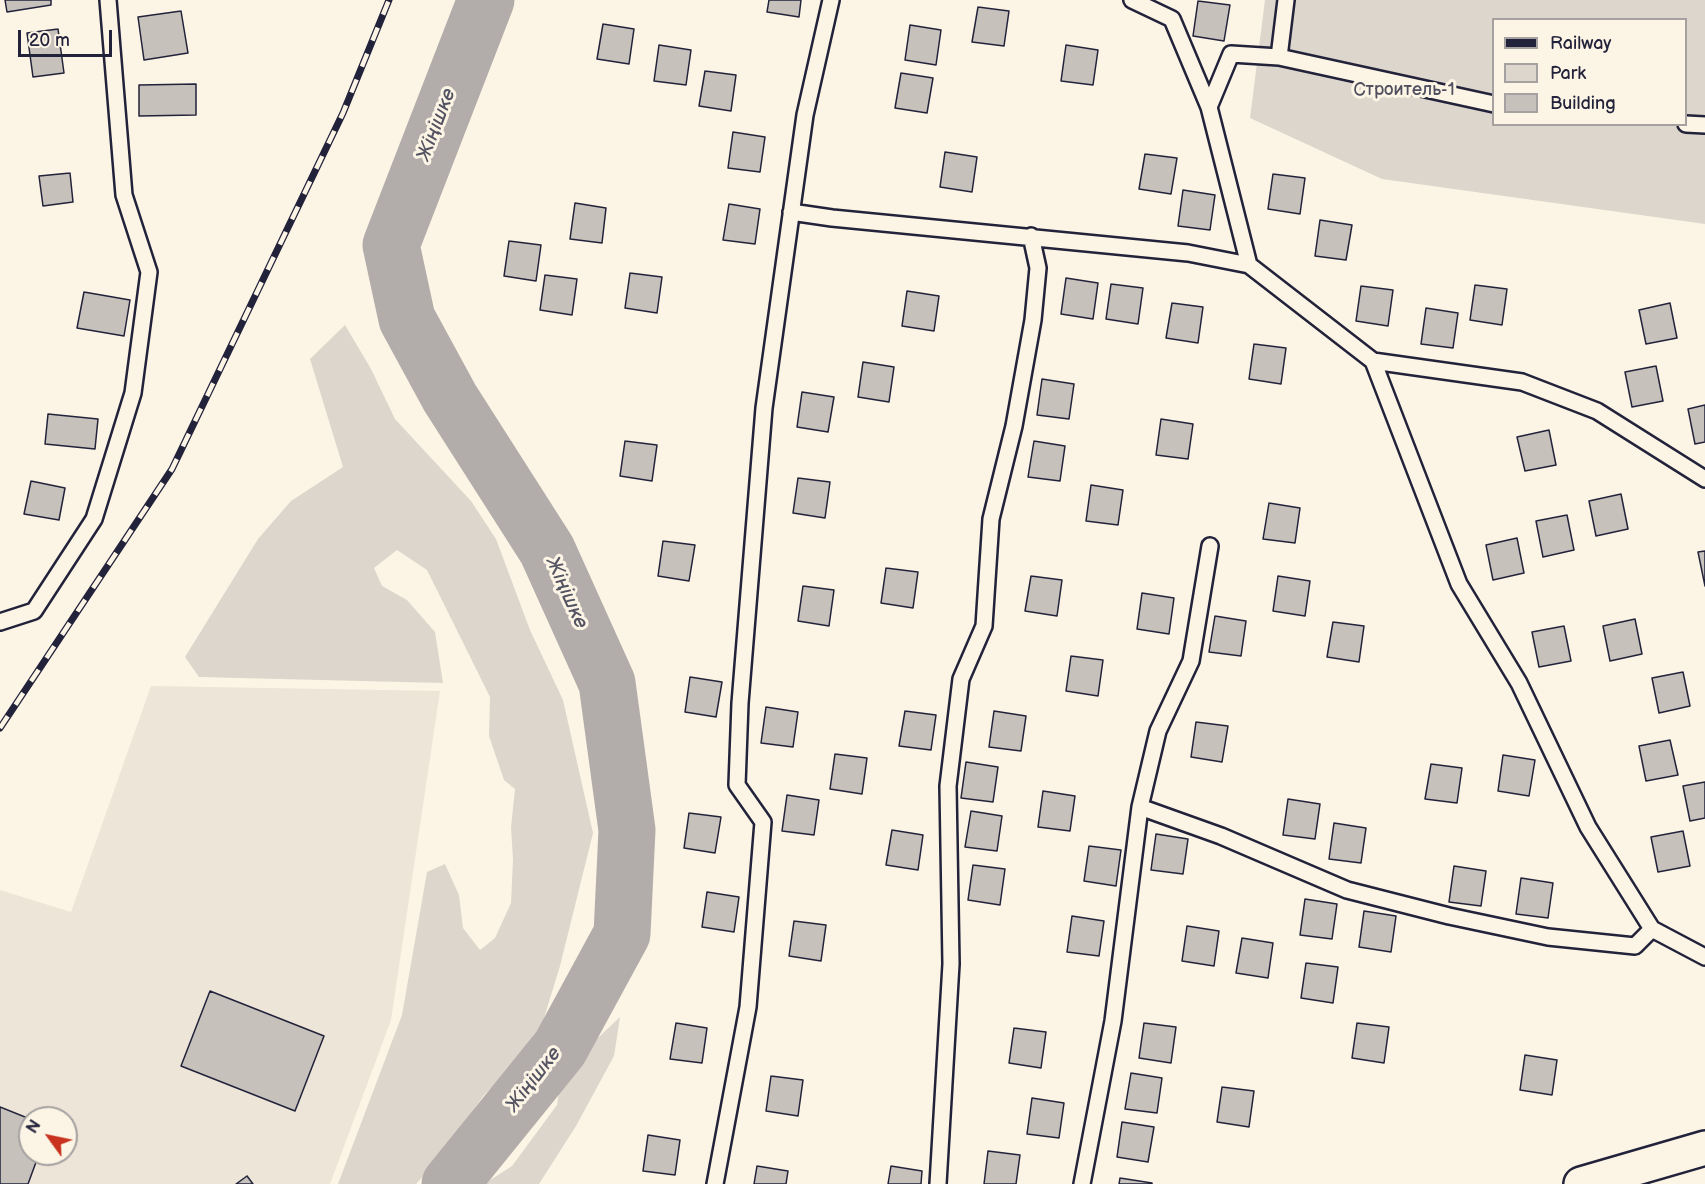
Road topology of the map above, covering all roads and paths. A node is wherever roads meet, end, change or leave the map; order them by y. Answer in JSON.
{"nodes":[{"id":1,"x":108,"y":0,"type":"edge"},
{"id":2,"x":831,"y":0,"type":"edge"},
{"id":3,"x":1132,"y":0,"type":"edge"},
{"id":4,"x":1286,"y":0,"type":"edge"},
{"id":5,"x":1279,"y":57,"type":"junction"},
{"id":6,"x":1492,"y":104,"type":"edge"},
{"id":7,"x":1209,"y":107,"type":"junction"},
{"id":8,"x":1687,"y":124,"type":"edge"},
{"id":9,"x":1705,"y":125,"type":"edge"},
{"id":10,"x":791,"y":212,"type":"junction"},
{"id":11,"x":1031,"y":236,"type":"junction"},
{"id":12,"x":1249,"y":265,"type":"junction"},
{"id":13,"x":1373,"y":361,"type":"junction"},
{"id":14,"x":1705,"y":479,"type":"edge"},
{"id":15,"x":1210,"y":546,"type":"dead end"},
{"id":16,"x":0,"y":622,"type":"edge"},
{"id":17,"x":1140,"y":807,"type":"junction"},
{"id":18,"x":1652,"y":929,"type":"junction"},
{"id":19,"x":1705,"y":957,"type":"edge"},
{"id":20,"x":1705,"y":1148,"type":"edge"},
{"id":21,"x":715,"y":1184,"type":"edge"},
{"id":22,"x":938,"y":1184,"type":"edge"},
{"id":23,"x":1082,"y":1184,"type":"edge"},
{"id":24,"x":1581,"y":1184,"type":"edge"}],
"edges":[{"from":1,"to":16,"type":"lane"},
{"from":2,"to":10,"type":"lane"},
{"from":3,"to":7,"type":"lane"},
{"from":4,"to":5,"type":"lane"},
{"from":5,"to":6,"type":"lane"},
{"from":5,"to":7,"type":"lane"},
{"from":7,"to":12,"type":"lane"},
{"from":8,"to":9,"type":"lane"},
{"from":10,"to":11,"type":"lane"},
{"from":10,"to":21,"type":"lane"},
{"from":11,"to":12,"type":"lane"},
{"from":11,"to":22,"type":"lane"},
{"from":12,"to":13,"type":"lane"},
{"from":13,"to":14,"type":"lane"},
{"from":13,"to":18,"type":"lane"},
{"from":15,"to":17,"type":"lane"},
{"from":17,"to":18,"type":"lane"},
{"from":17,"to":23,"type":"lane"},
{"from":18,"to":19,"type":"lane"},
{"from":20,"to":24,"type":"highway"}]}
